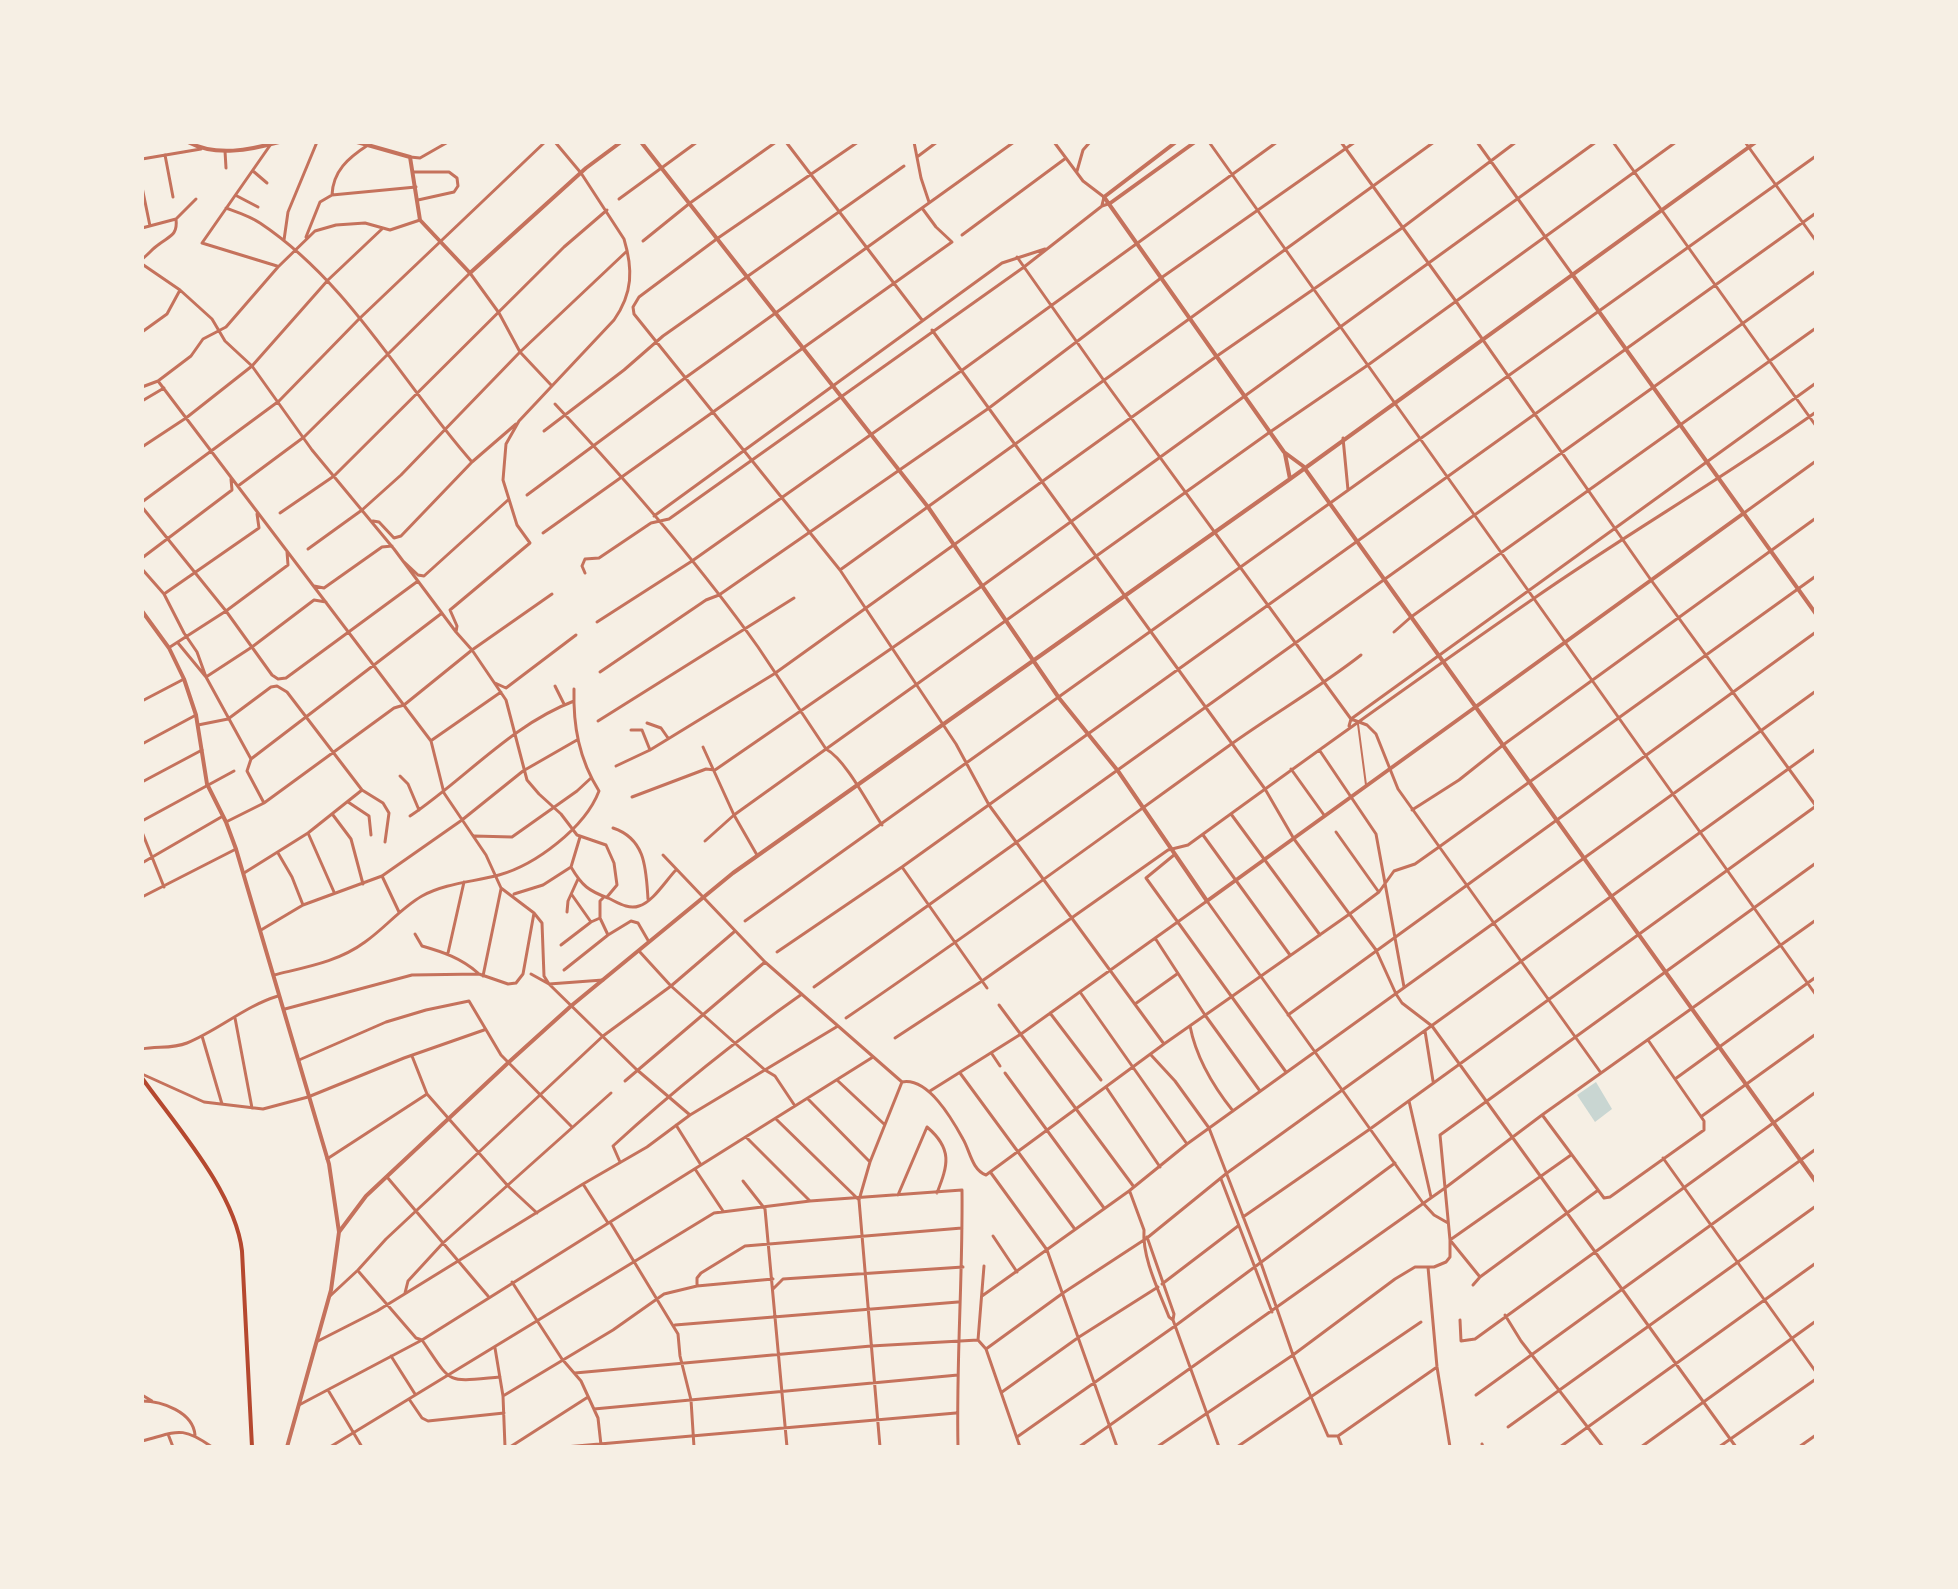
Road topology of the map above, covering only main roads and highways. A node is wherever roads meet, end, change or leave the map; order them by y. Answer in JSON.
{"nodes":[{"id":1,"x":142,"y":1076,"type":"edge"},
{"id":2,"x":252,"y":1447,"type":"edge"}],
"edges":[{"from":1,"to":2,"type":"main road"}]}
